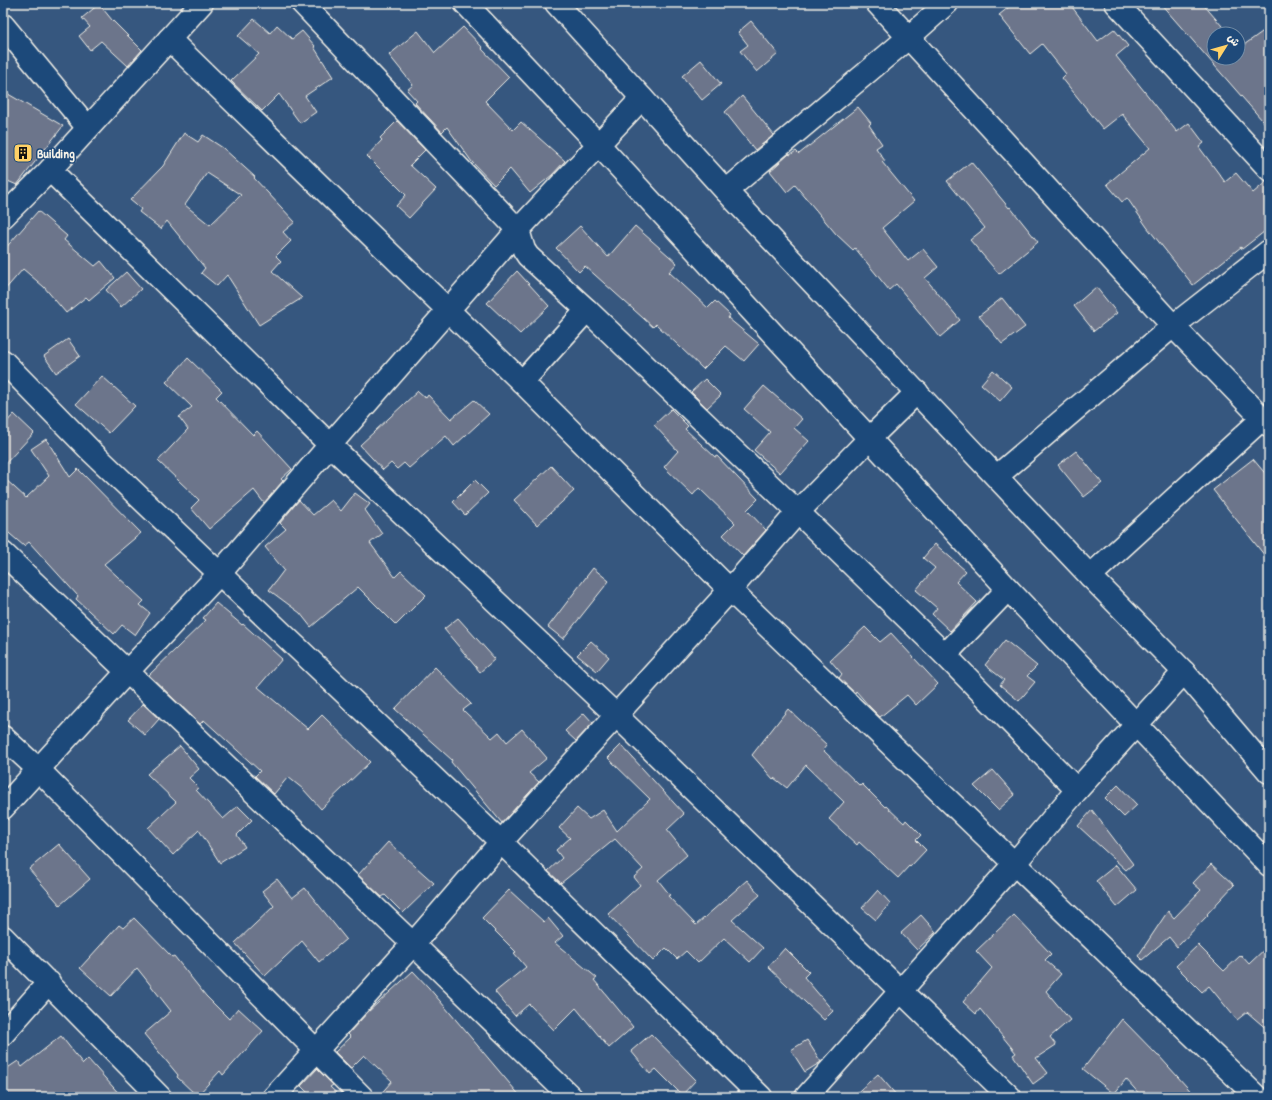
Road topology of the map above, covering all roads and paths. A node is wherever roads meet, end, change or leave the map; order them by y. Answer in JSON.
{"nodes":[{"id":1,"x":202,"y":3,"type":"edge"},
{"id":2,"x":302,"y":3,"type":"edge"},
{"id":3,"x":465,"y":3,"type":"edge"},
{"id":4,"x":556,"y":3,"type":"edge"},
{"id":5,"x":877,"y":3,"type":"edge"},
{"id":6,"x":946,"y":3,"type":"edge"},
{"id":7,"x":1116,"y":3,"type":"edge"},
{"id":8,"x":3,"y":25,"type":"edge"},
{"id":9,"x":908,"y":38,"type":"junction"},
{"id":10,"x":170,"y":39,"type":"junction"},
{"id":11,"x":642,"y":98,"type":"junction"},
{"id":12,"x":88,"y":128,"type":"junction"},
{"id":13,"x":599,"y":145,"type":"junction"},
{"id":14,"x":1269,"y":169,"type":"edge"},
{"id":15,"x":50,"y":170,"type":"junction"},
{"id":16,"x":726,"y":191,"type":"junction"},
{"id":17,"x":3,"y":217,"type":"edge"},
{"id":18,"x":518,"y":230,"type":"junction"},
{"id":19,"x":1269,"y":251,"type":"edge"},
{"id":20,"x":587,"y":310,"type":"junction"},
{"id":21,"x":448,"y":311,"type":"junction"},
{"id":22,"x":1173,"y":326,"type":"junction"},
{"id":23,"x":3,"y":361,"type":"edge"},
{"id":24,"x":522,"y":382,"type":"junction"},
{"id":25,"x":917,"y":392,"type":"junction"},
{"id":26,"x":1266,"y":422,"type":"edge"},
{"id":27,"x":870,"y":438,"type":"junction"},
{"id":28,"x":330,"y":445,"type":"junction"},
{"id":29,"x":997,"y":476,"type":"junction"},
{"id":30,"x":798,"y":512,"type":"junction"},
{"id":31,"x":3,"y":553,"type":"edge"},
{"id":32,"x":220,"y":573,"type":"junction"},
{"id":33,"x":1090,"y":576,"type":"junction"},
{"id":34,"x":1008,"y":589,"type":"junction"},
{"id":35,"x":730,"y":590,"type":"junction"},
{"id":36,"x":945,"y":655,"type":"junction"},
{"id":37,"x":127,"y":672,"type":"junction"},
{"id":38,"x":1184,"y":672,"type":"junction"},
{"id":39,"x":616,"y":715,"type":"junction"},
{"id":40,"x":1137,"y":724,"type":"junction"},
{"id":41,"x":3,"y":737,"type":"edge"},
{"id":42,"x":38,"y":769,"type":"junction"},
{"id":43,"x":1269,"y":772,"type":"edge"},
{"id":44,"x":1077,"y":790,"type":"junction"},
{"id":45,"x":3,"y":808,"type":"edge"},
{"id":46,"x":501,"y":842,"type":"junction"},
{"id":47,"x":1014,"y":864,"type":"junction"},
{"id":48,"x":1269,"y":865,"type":"edge"},
{"id":49,"x":3,"y":937,"type":"edge"},
{"id":50,"x":413,"y":944,"type":"junction"},
{"id":51,"x":48,"y":982,"type":"junction"},
{"id":52,"x":901,"y":991,"type":"junction"},
{"id":53,"x":3,"y":1034,"type":"edge"},
{"id":54,"x":316,"y":1050,"type":"junction"},
{"id":55,"x":160,"y":1097,"type":"edge"},
{"id":56,"x":274,"y":1097,"type":"edge"},
{"id":57,"x":362,"y":1097,"type":"edge"},
{"id":58,"x":571,"y":1097,"type":"edge"},
{"id":59,"x":761,"y":1097,"type":"edge"},
{"id":60,"x":806,"y":1097,"type":"edge"},
{"id":61,"x":1010,"y":1097,"type":"edge"},
{"id":62,"x":1257,"y":1097,"type":"edge"}],
"edges":[{"from":1,"to":10,"type":"street"},
{"from":2,"to":18,"type":"street"},
{"from":3,"to":13,"type":"street"},
{"from":4,"to":11,"type":"street"},
{"from":5,"to":9,"type":"street"},
{"from":6,"to":9,"type":"street"},
{"from":7,"to":14,"type":"street"},
{"from":8,"to":12,"type":"street"},
{"from":9,"to":16,"type":"street"},
{"from":9,"to":22,"type":"street"},
{"from":10,"to":12,"type":"street"},
{"from":10,"to":21,"type":"street"},
{"from":11,"to":13,"type":"street"},
{"from":11,"to":16,"type":"street"},
{"from":12,"to":15,"type":"street"},
{"from":13,"to":18,"type":"street"},
{"from":13,"to":27,"type":"street"},
{"from":15,"to":17,"type":"street"},
{"from":15,"to":28,"type":"street"},
{"from":16,"to":25,"type":"street"},
{"from":18,"to":20,"type":"street"},
{"from":18,"to":21,"type":"street"},
{"from":19,"to":22,"type":"street"},
{"from":20,"to":24,"type":"street"},
{"from":20,"to":30,"type":"street"},
{"from":21,"to":24,"type":"street"},
{"from":21,"to":28,"type":"street"},
{"from":22,"to":26,"type":"street"},
{"from":22,"to":29,"type":"street"},
{"from":23,"to":32,"type":"street"},
{"from":24,"to":35,"type":"street"},
{"from":25,"to":27,"type":"street"},
{"from":25,"to":29,"type":"street"},
{"from":26,"to":33,"type":"street"},
{"from":27,"to":30,"type":"street"},
{"from":27,"to":34,"type":"street"},
{"from":28,"to":32,"type":"street"},
{"from":28,"to":39,"type":"street"},
{"from":29,"to":33,"type":"street"},
{"from":30,"to":35,"type":"street"},
{"from":30,"to":36,"type":"street"},
{"from":31,"to":37,"type":"street"},
{"from":32,"to":37,"type":"street"},
{"from":32,"to":46,"type":"street"},
{"from":33,"to":38,"type":"street"},
{"from":34,"to":36,"type":"street"},
{"from":34,"to":40,"type":"street"},
{"from":35,"to":39,"type":"street"},
{"from":35,"to":47,"type":"street"},
{"from":36,"to":44,"type":"street"},
{"from":37,"to":42,"type":"street"},
{"from":37,"to":50,"type":"street"},
{"from":38,"to":40,"type":"street"},
{"from":38,"to":43,"type":"street"},
{"from":39,"to":46,"type":"street"},
{"from":39,"to":52,"type":"street"},
{"from":40,"to":44,"type":"street"},
{"from":40,"to":48,"type":"street"},
{"from":41,"to":42,"type":"street"},
{"from":42,"to":45,"type":"street"},
{"from":42,"to":54,"type":"street"},
{"from":44,"to":47,"type":"street"},
{"from":46,"to":50,"type":"street"},
{"from":46,"to":59,"type":"street"},
{"from":47,"to":52,"type":"street"},
{"from":47,"to":62,"type":"street"},
{"from":49,"to":51,"type":"street"},
{"from":50,"to":54,"type":"street"},
{"from":50,"to":58,"type":"street"},
{"from":51,"to":53,"type":"street"},
{"from":51,"to":55,"type":"street"},
{"from":52,"to":60,"type":"street"},
{"from":52,"to":61,"type":"street"},
{"from":54,"to":56,"type":"street"},
{"from":54,"to":57,"type":"street"}]}
